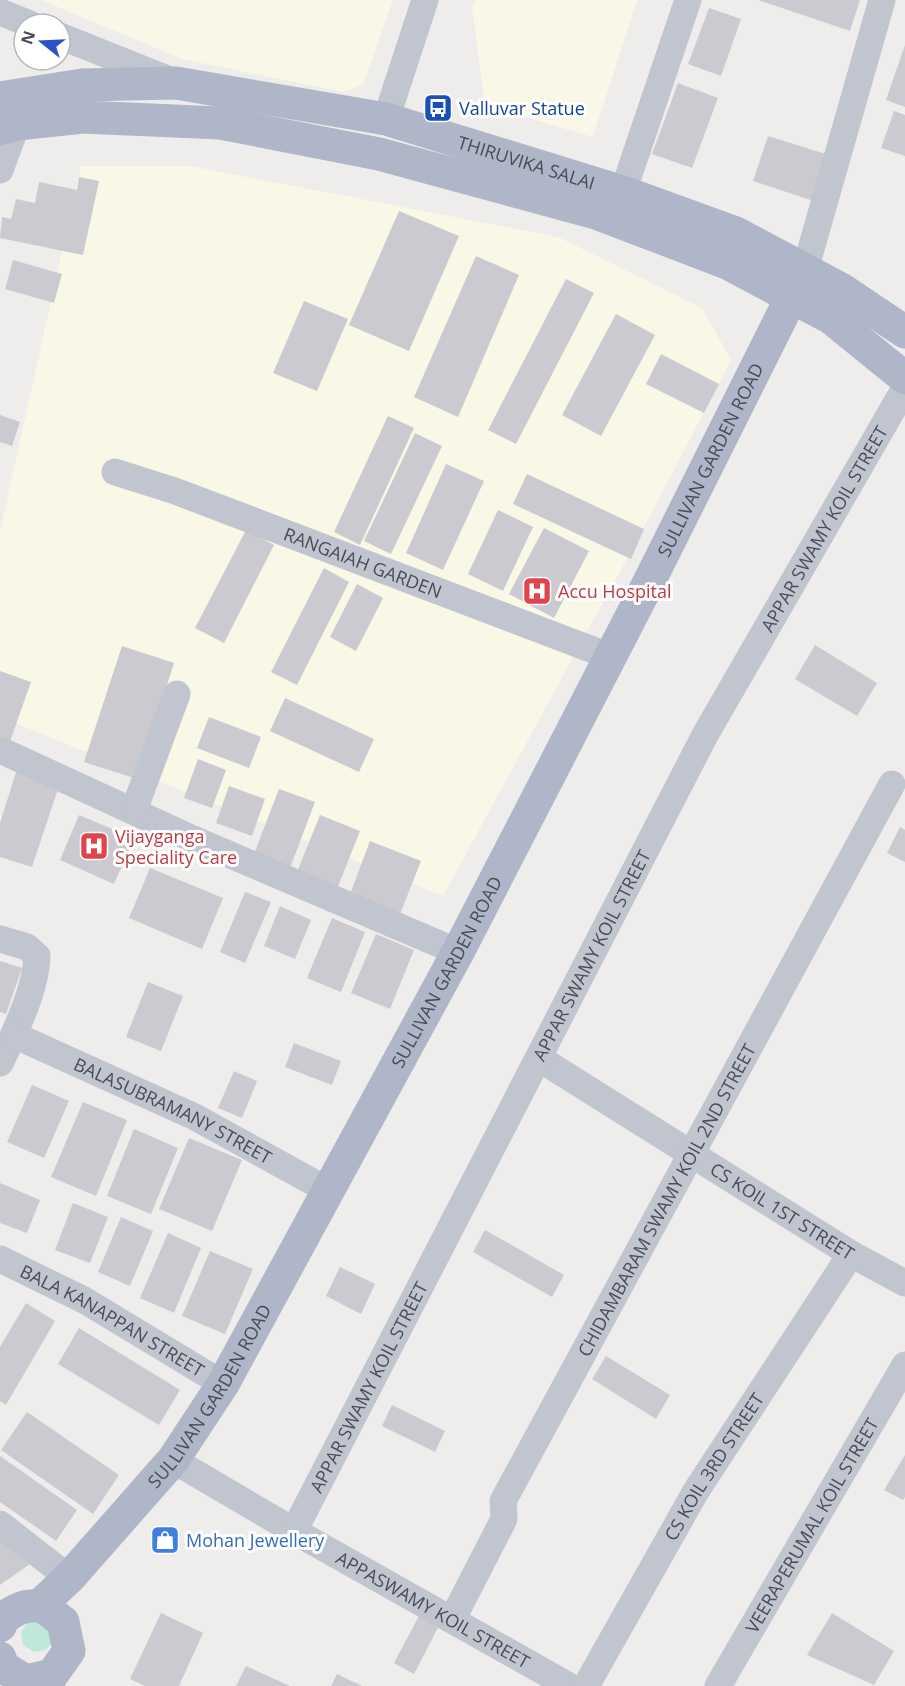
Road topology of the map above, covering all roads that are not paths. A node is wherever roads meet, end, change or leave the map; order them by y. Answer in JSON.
{"nodes":[{"id":1,"x":5,"y":0,"type":"edge"},
{"id":2,"x":425,"y":0,"type":"edge"},
{"id":3,"x":688,"y":0,"type":"edge"},
{"id":4,"x":882,"y":0,"type":"edge"},
{"id":5,"x":0,"y":11,"type":"edge"},
{"id":6,"x":72,"y":41,"type":"edge"},
{"id":7,"x":176,"y":83,"type":"junction"},
{"id":8,"x":6,"y":117,"type":"edge"},
{"id":9,"x":386,"y":119,"type":"junction"},
{"id":10,"x":0,"y":170,"type":"edge"},
{"id":11,"x":623,"y":192,"type":"junction"},
{"id":12,"x":799,"y":284,"type":"junction"},
{"id":13,"x":905,"y":332,"type":"edge"},
{"id":14,"x":905,"y":378,"type":"edge"},
{"id":15,"x":905,"y":388,"type":"edge"},
{"id":16,"x":115,"y":472,"type":"dead end"},
{"id":17,"x":609,"y":657,"type":"junction"},
{"id":18,"x":177,"y":694,"type":"dead end"},
{"id":19,"x":0,"y":750,"type":"edge"},
{"id":20,"x":892,"y":784,"type":"dead end"},
{"id":21,"x":134,"y":810,"type":"junction"},
{"id":22,"x":0,"y":939,"type":"edge"},
{"id":23,"x":458,"y":952,"type":"junction"},
{"id":24,"x":14,"y":1035,"type":"junction"},
{"id":25,"x":540,"y":1059,"type":"junction"},
{"id":26,"x":0,"y":1063,"type":"edge"},
{"id":27,"x":693,"y":1153,"type":"junction"},
{"id":28,"x":329,"y":1191,"type":"junction"},
{"id":29,"x":851,"y":1254,"type":"junction"},
{"id":30,"x":0,"y":1259,"type":"edge"},
{"id":31,"x":905,"y":1283,"type":"edge"},
{"id":32,"x":905,"y":1365,"type":"edge"},
{"id":33,"x":223,"y":1384,"type":"junction"},
{"id":34,"x":173,"y":1460,"type":"junction"},
{"id":35,"x":0,"y":1524,"type":"edge"},
{"id":36,"x":294,"y":1531,"type":"junction"},
{"id":37,"x":69,"y":1578,"type":"junction"},
{"id":38,"x":39,"y":1606,"type":"junction"},
{"id":39,"x":452,"y":1620,"type":"junction"},
{"id":40,"x":0,"y":1626,"type":"edge"},
{"id":41,"x":0,"y":1658,"type":"edge"},
{"id":42,"x":64,"y":1680,"type":"edge"},
{"id":43,"x":569,"y":1686,"type":"edge"},
{"id":44,"x":586,"y":1686,"type":"edge"},
{"id":45,"x":718,"y":1686,"type":"edge"}],
"edges":[{"from":1,"to":5,"type":"street"},
{"from":2,"to":9,"type":"street"},
{"from":3,"to":11,"type":"street"},
{"from":4,"to":12,"type":"street"},
{"from":6,"to":7,"type":"street"},
{"from":7,"to":8,"type":"main road","name":"THIRUVIKA SALAI"},
{"from":7,"to":9,"type":"main road","name":"THIRUVIKA SALAI"},
{"from":8,"to":10,"type":"street"},
{"from":8,"to":12,"type":"main road","name":"THIRUVIKA SALAI"},
{"from":9,"to":11,"type":"main road","name":"THIRUVIKA SALAI"},
{"from":11,"to":12,"type":"main road","name":"THIRUVIKA SALAI"},
{"from":12,"to":13,"type":"main road","name":"THIRUVIKA SALAI"},
{"from":12,"to":14,"type":"main road"},
{"from":12,"to":17,"type":"main road","name":"SULLIVAN GARDEN ROAD"},
{"from":15,"to":25,"type":"street","name":"APPAR SWAMY KOIL STREET"},
{"from":16,"to":17,"type":"street","name":"RANGAIAH GARDEN"},
{"from":17,"to":23,"type":"main road","name":"SULLIVAN GARDEN ROAD"},
{"from":18,"to":21,"type":"street"},
{"from":19,"to":21,"type":"street"},
{"from":20,"to":27,"type":"street","name":"CHIDAMBARAM SWAMY KOIL 2ND STREET"},
{"from":21,"to":23,"type":"street"},
{"from":22,"to":24,"type":"street"},
{"from":23,"to":28,"type":"main road","name":"SULLIVAN GARDEN ROAD"},
{"from":24,"to":26,"type":"street"},
{"from":24,"to":28,"type":"street","name":"BALASUBRAMANY STREET"},
{"from":25,"to":27,"type":"street","name":"CS KOIL 1ST STREET"},
{"from":25,"to":36,"type":"street","name":"APPAR SWAMY KOIL STREET"},
{"from":27,"to":29,"type":"street","name":"CS KOIL 1ST STREET"},
{"from":27,"to":39,"type":"street","name":"CHIDAMBARAM SWAMY KOIL 2ND STREET"},
{"from":28,"to":33,"type":"main road","name":"SULLIVAN GARDEN ROAD"},
{"from":29,"to":31,"type":"street","name":"CS KOIL 1ST STREET"},
{"from":29,"to":44,"type":"street","name":"CS KOIL 3RD STREET"},
{"from":30,"to":33,"type":"street","name":"BALA KANAPPAN STREET"},
{"from":32,"to":45,"type":"street","name":"VEERAPERUMAL KOIL STREET"},
{"from":33,"to":34,"type":"main road","name":"SULLIVAN GARDEN ROAD"},
{"from":34,"to":36,"type":"street","name":"APPASWAMY KOIL STREET"},
{"from":34,"to":37,"type":"main road","name":"SULLIVAN GARDEN ROAD"},
{"from":35,"to":37,"type":"street"},
{"from":36,"to":39,"type":"street","name":"APPASWAMY KOIL STREET"},
{"from":37,"to":38,"type":"main road","name":"SULLIVAN GARDEN ROAD"},
{"from":38,"to":40,"type":"main road"},
{"from":38,"to":42,"type":"main road"},
{"from":39,"to":43,"type":"street","name":"APPASWAMY KOIL STREET"},
{"from":41,"to":42,"type":"main road"}]}
